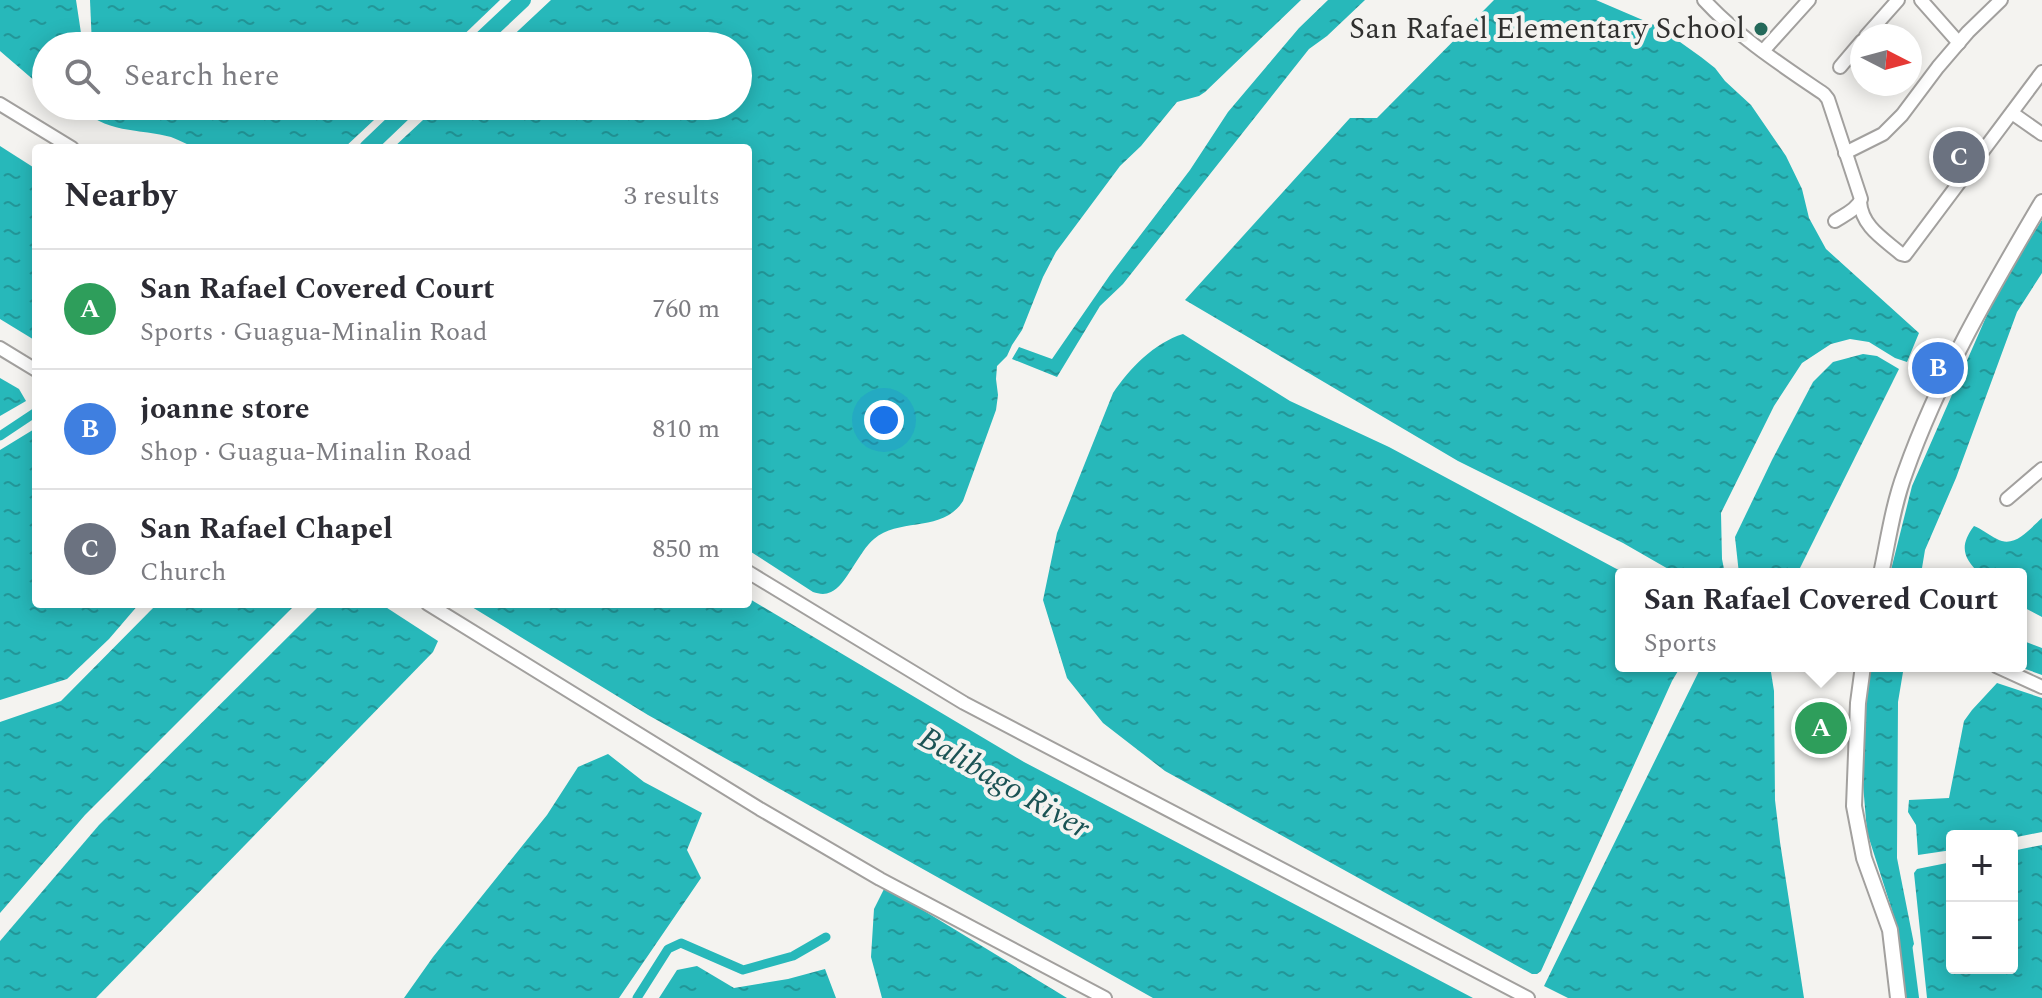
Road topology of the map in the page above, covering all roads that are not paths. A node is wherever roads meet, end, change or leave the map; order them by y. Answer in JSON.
{"nodes":[{"id":1,"x":1704,"y":0,"type":"edge"},
{"id":2,"x":1809,"y":0,"type":"edge"},
{"id":3,"x":1898,"y":0,"type":"edge"},
{"id":4,"x":1921,"y":0,"type":"edge"},
{"id":5,"x":2001,"y":0,"type":"edge"},
{"id":6,"x":1877,"y":24,"type":"edge"},
{"id":7,"x":1959,"y":43,"type":"junction"},
{"id":8,"x":1763,"y":51,"type":"junction"},
{"id":9,"x":1850,"y":55,"type":"edge"},
{"id":10,"x":1840,"y":67,"type":"dead end"},
{"id":11,"x":2042,"y":72,"type":"edge"},
{"id":12,"x":0,"y":104,"type":"edge"},
{"id":13,"x":2012,"y":113,"type":"junction"},
{"id":14,"x":2042,"y":134,"type":"edge"},
{"id":15,"x":65,"y":144,"type":"edge"},
{"id":16,"x":1845,"y":153,"type":"junction"},
{"id":17,"x":1860,"y":202,"type":"junction"},
{"id":18,"x":2042,"y":202,"type":"edge"},
{"id":19,"x":1835,"y":221,"type":"dead end"},
{"id":20,"x":0,"y":348,"type":"edge"},
{"id":21,"x":32,"y":368,"type":"edge"},
{"id":22,"x":2042,"y":469,"type":"edge"},
{"id":23,"x":2007,"y":499,"type":"dead end"},
{"id":24,"x":1882,"y":568,"type":"edge"},
{"id":25,"x":752,"y":574,"type":"edge"},
{"id":26,"x":434,"y":608,"type":"edge"},
{"id":27,"x":1862,"y":672,"type":"edge"},
{"id":28,"x":2009,"y":672,"type":"edge"},
{"id":29,"x":2042,"y":687,"type":"edge"},
{"id":30,"x":1105,"y":998,"type":"edge"},
{"id":31,"x":1528,"y":998,"type":"edge"},
{"id":32,"x":1898,"y":998,"type":"edge"}],
"edges":[{"from":1,"to":8,"type":"street"},
{"from":2,"to":8,"type":"street"},
{"from":3,"to":6,"type":"street"},
{"from":4,"to":7,"type":"street"},
{"from":5,"to":7,"type":"street"},
{"from":7,"to":16,"type":"street"},
{"from":8,"to":16,"type":"street"},
{"from":9,"to":10,"type":"street"},
{"from":11,"to":13,"type":"street"},
{"from":12,"to":15,"type":"street"},
{"from":13,"to":14,"type":"street"},
{"from":13,"to":17,"type":"street"},
{"from":16,"to":17,"type":"street"},
{"from":17,"to":19,"type":"street"},
{"from":18,"to":24,"type":"main road"},
{"from":20,"to":21,"type":"street"},
{"from":22,"to":23,"type":"street"},
{"from":25,"to":31,"type":"street"},
{"from":26,"to":30,"type":"street"},
{"from":27,"to":32,"type":"main road"},
{"from":28,"to":29,"type":"street"}]}
